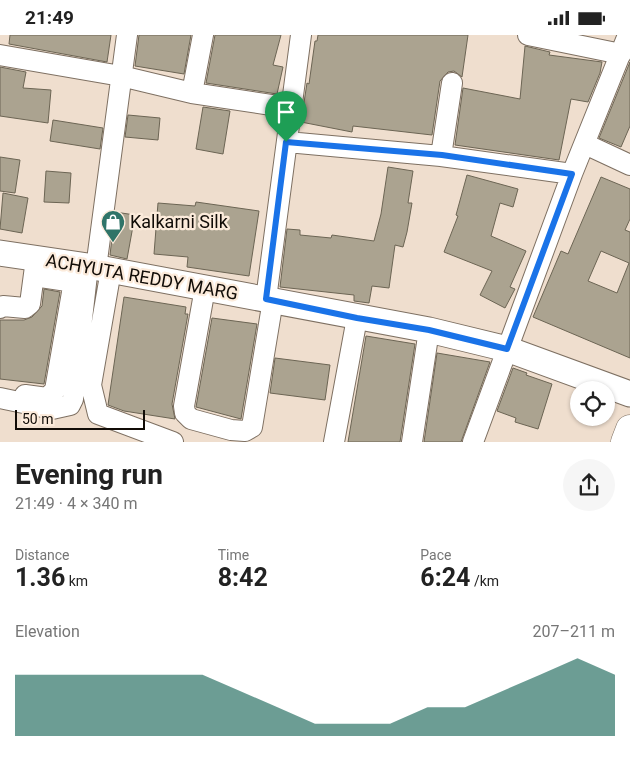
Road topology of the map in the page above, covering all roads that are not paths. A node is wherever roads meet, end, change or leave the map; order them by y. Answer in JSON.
{"nodes":[{"id":1,"x":127,"y":35,"type":"edge"},
{"id":2,"x":203,"y":35,"type":"edge"},
{"id":3,"x":301,"y":35,"type":"edge"},
{"id":4,"x":528,"y":35,"type":"edge"},
{"id":5,"x":628,"y":35,"type":"edge"},
{"id":6,"x":621,"y":54,"type":"junction"},
{"id":7,"x":0,"y":55,"type":"edge"},
{"id":8,"x":121,"y":76,"type":"junction"},
{"id":9,"x":452,"y":83,"type":"dead end"},
{"id":10,"x":192,"y":93,"type":"junction"},
{"id":11,"x":291,"y":108,"type":"junction"},
{"id":12,"x":286,"y":142,"type":"junction"},
{"id":13,"x":585,"y":144,"type":"junction"},
{"id":14,"x":442,"y":155,"type":"junction"},
{"id":15,"x":630,"y":165,"type":"edge"},
{"id":16,"x":572,"y":174,"type":"junction"},
{"id":17,"x":0,"y":253,"type":"edge"},
{"id":18,"x":35,"y":267,"type":"junction"},
{"id":19,"x":89,"y":270,"type":"junction"},
{"id":20,"x":205,"y":288,"type":"junction"},
{"id":21,"x":269,"y":300,"type":"junction"},
{"id":22,"x":0,"y":308,"type":"edge"},
{"id":23,"x":357,"y":318,"type":"junction"},
{"id":24,"x":429,"y":330,"type":"junction"},
{"id":25,"x":507,"y":349,"type":"junction"},
{"id":26,"x":0,"y":391,"type":"edge"},
{"id":27,"x":630,"y":394,"type":"edge"},
{"id":28,"x":0,"y":398,"type":"edge"},
{"id":29,"x":73,"y":399,"type":"junction"},
{"id":30,"x":94,"y":403,"type":"junction"},
{"id":31,"x":630,"y":429,"type":"edge"},
{"id":32,"x":173,"y":442,"type":"edge"},
{"id":33,"x":334,"y":442,"type":"edge"},
{"id":34,"x":412,"y":442,"type":"edge"},
{"id":35,"x":473,"y":442,"type":"edge"},
{"id":36,"x":625,"y":442,"type":"edge"}],
"edges":[{"from":1,"to":8,"type":"street"},
{"from":2,"to":10,"type":"street"},
{"from":3,"to":11,"type":"street"},
{"from":4,"to":6,"type":"street"},
{"from":5,"to":6,"type":"street"},
{"from":6,"to":13,"type":"street"},
{"from":7,"to":8,"type":"street"},
{"from":8,"to":10,"type":"street"},
{"from":8,"to":19,"type":"street"},
{"from":9,"to":14,"type":"street"},
{"from":10,"to":11,"type":"street"},
{"from":11,"to":12,"type":"street"},
{"from":12,"to":14,"type":"street"},
{"from":12,"to":21,"type":"street"},
{"from":13,"to":15,"type":"street"},
{"from":13,"to":16,"type":"street"},
{"from":14,"to":16,"type":"street"},
{"from":16,"to":25,"type":"street"},
{"from":17,"to":18,"type":"street","name":"ACHYUTA REDDY MARG"},
{"from":18,"to":19,"type":"street","name":"ACHYUTA REDDY MARG"},
{"from":18,"to":22,"type":"street"},
{"from":19,"to":20,"type":"street","name":"ACHYUTA REDDY MARG"},
{"from":19,"to":26,"type":"street"},
{"from":19,"to":29,"type":"street"},
{"from":19,"to":30,"type":"street"},
{"from":20,"to":21,"type":"street","name":"ACHYUTA REDDY MARG"},
{"from":20,"to":21,"type":"street"},
{"from":21,"to":23,"type":"street","name":"ACHYUTA REDDY MARG"},
{"from":23,"to":24,"type":"street","name":"ACHYUTA REDDY MARG"},
{"from":23,"to":33,"type":"street"},
{"from":24,"to":25,"type":"street","name":"ACHYUTA REDDY MARG"},
{"from":24,"to":34,"type":"street"},
{"from":25,"to":27,"type":"street","name":"ACHYUTA REDDY MARG"},
{"from":25,"to":35,"type":"street"},
{"from":28,"to":29,"type":"street"},
{"from":29,"to":30,"type":"street"},
{"from":30,"to":32,"type":"street"},
{"from":31,"to":36,"type":"main road"}]}
